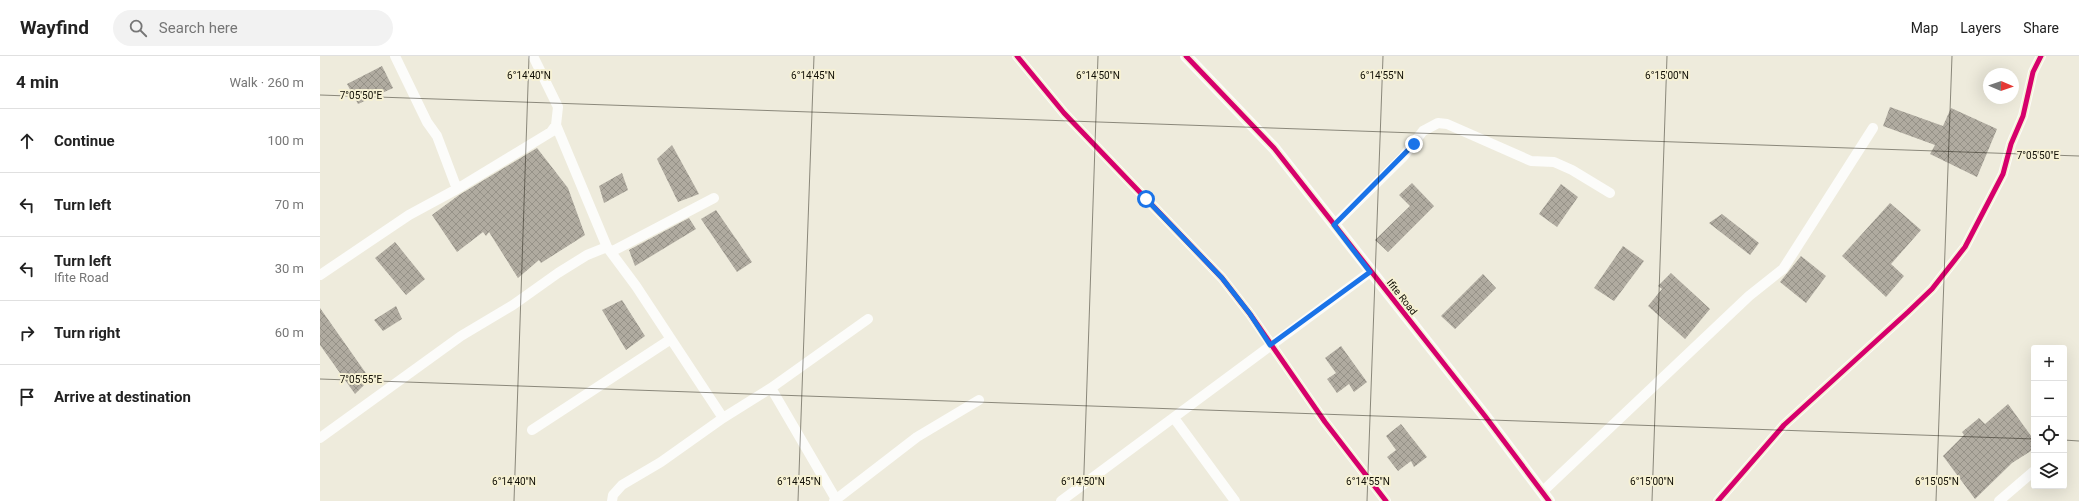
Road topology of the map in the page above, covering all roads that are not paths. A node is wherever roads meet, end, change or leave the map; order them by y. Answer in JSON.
{"nodes":[{"id":1,"x":395,"y":56,"type":"edge"},
{"id":2,"x":533,"y":56,"type":"edge"},
{"id":3,"x":1017,"y":56,"type":"edge"},
{"id":4,"x":1186,"y":56,"type":"edge"},
{"id":5,"x":2041,"y":56,"type":"edge"},
{"id":6,"x":556,"y":125,"type":"junction"},
{"id":7,"x":1873,"y":128,"type":"dead end"},
{"id":8,"x":457,"y":189,"type":"junction"},
{"id":9,"x":1610,"y":193,"type":"dead end"},
{"id":10,"x":714,"y":198,"type":"dead end"},
{"id":11,"x":1334,"y":225,"type":"junction"},
{"id":12,"x":609,"y":249,"type":"junction"},
{"id":13,"x":1370,"y":272,"type":"junction"},
{"id":14,"x":320,"y":275,"type":"edge"},
{"id":15,"x":868,"y":319,"type":"dead end"},
{"id":16,"x":671,"y":339,"type":"junction"},
{"id":17,"x":1270,"y":345,"type":"junction"},
{"id":18,"x":771,"y":388,"type":"junction"},
{"id":19,"x":979,"y":400,"type":"dead end"},
{"id":20,"x":723,"y":418,"type":"junction"},
{"id":21,"x":1174,"y":418,"type":"junction"},
{"id":22,"x":532,"y":430,"type":"dead end"},
{"id":23,"x":320,"y":438,"type":"edge"},
{"id":24,"x":2031,"y":474,"type":"edge"},
{"id":25,"x":1546,"y":497,"type":"edge"},
{"id":26,"x":612,"y":501,"type":"edge"},
{"id":27,"x":836,"y":501,"type":"edge"},
{"id":28,"x":1060,"y":501,"type":"edge"},
{"id":29,"x":1236,"y":501,"type":"edge"},
{"id":30,"x":1386,"y":501,"type":"edge"},
{"id":31,"x":1718,"y":501,"type":"edge"},
{"id":32,"x":1999,"y":501,"type":"edge"}],
"edges":[{"from":1,"to":8,"type":"street"},
{"from":2,"to":6,"type":"street"},
{"from":3,"to":17,"type":"street"},
{"from":4,"to":11,"type":"street","name":"Ifite Road"},
{"from":5,"to":31,"type":"street"},
{"from":6,"to":8,"type":"street"},
{"from":6,"to":12,"type":"street"},
{"from":7,"to":25,"type":"street"},
{"from":8,"to":14,"type":"street"},
{"from":9,"to":11,"type":"street"},
{"from":10,"to":12,"type":"street"},
{"from":11,"to":13,"type":"street","name":"Ifite Road"},
{"from":12,"to":16,"type":"street"},
{"from":12,"to":23,"type":"street"},
{"from":13,"to":17,"type":"street"},
{"from":13,"to":25,"type":"street","name":"Ifite Road"},
{"from":15,"to":18,"type":"street"},
{"from":16,"to":20,"type":"street"},
{"from":16,"to":22,"type":"street"},
{"from":17,"to":21,"type":"street"},
{"from":17,"to":30,"type":"street"},
{"from":18,"to":20,"type":"street"},
{"from":18,"to":27,"type":"street"},
{"from":19,"to":27,"type":"street"},
{"from":20,"to":26,"type":"street"},
{"from":21,"to":28,"type":"street"},
{"from":21,"to":29,"type":"street"},
{"from":24,"to":32,"type":"street"}]}
